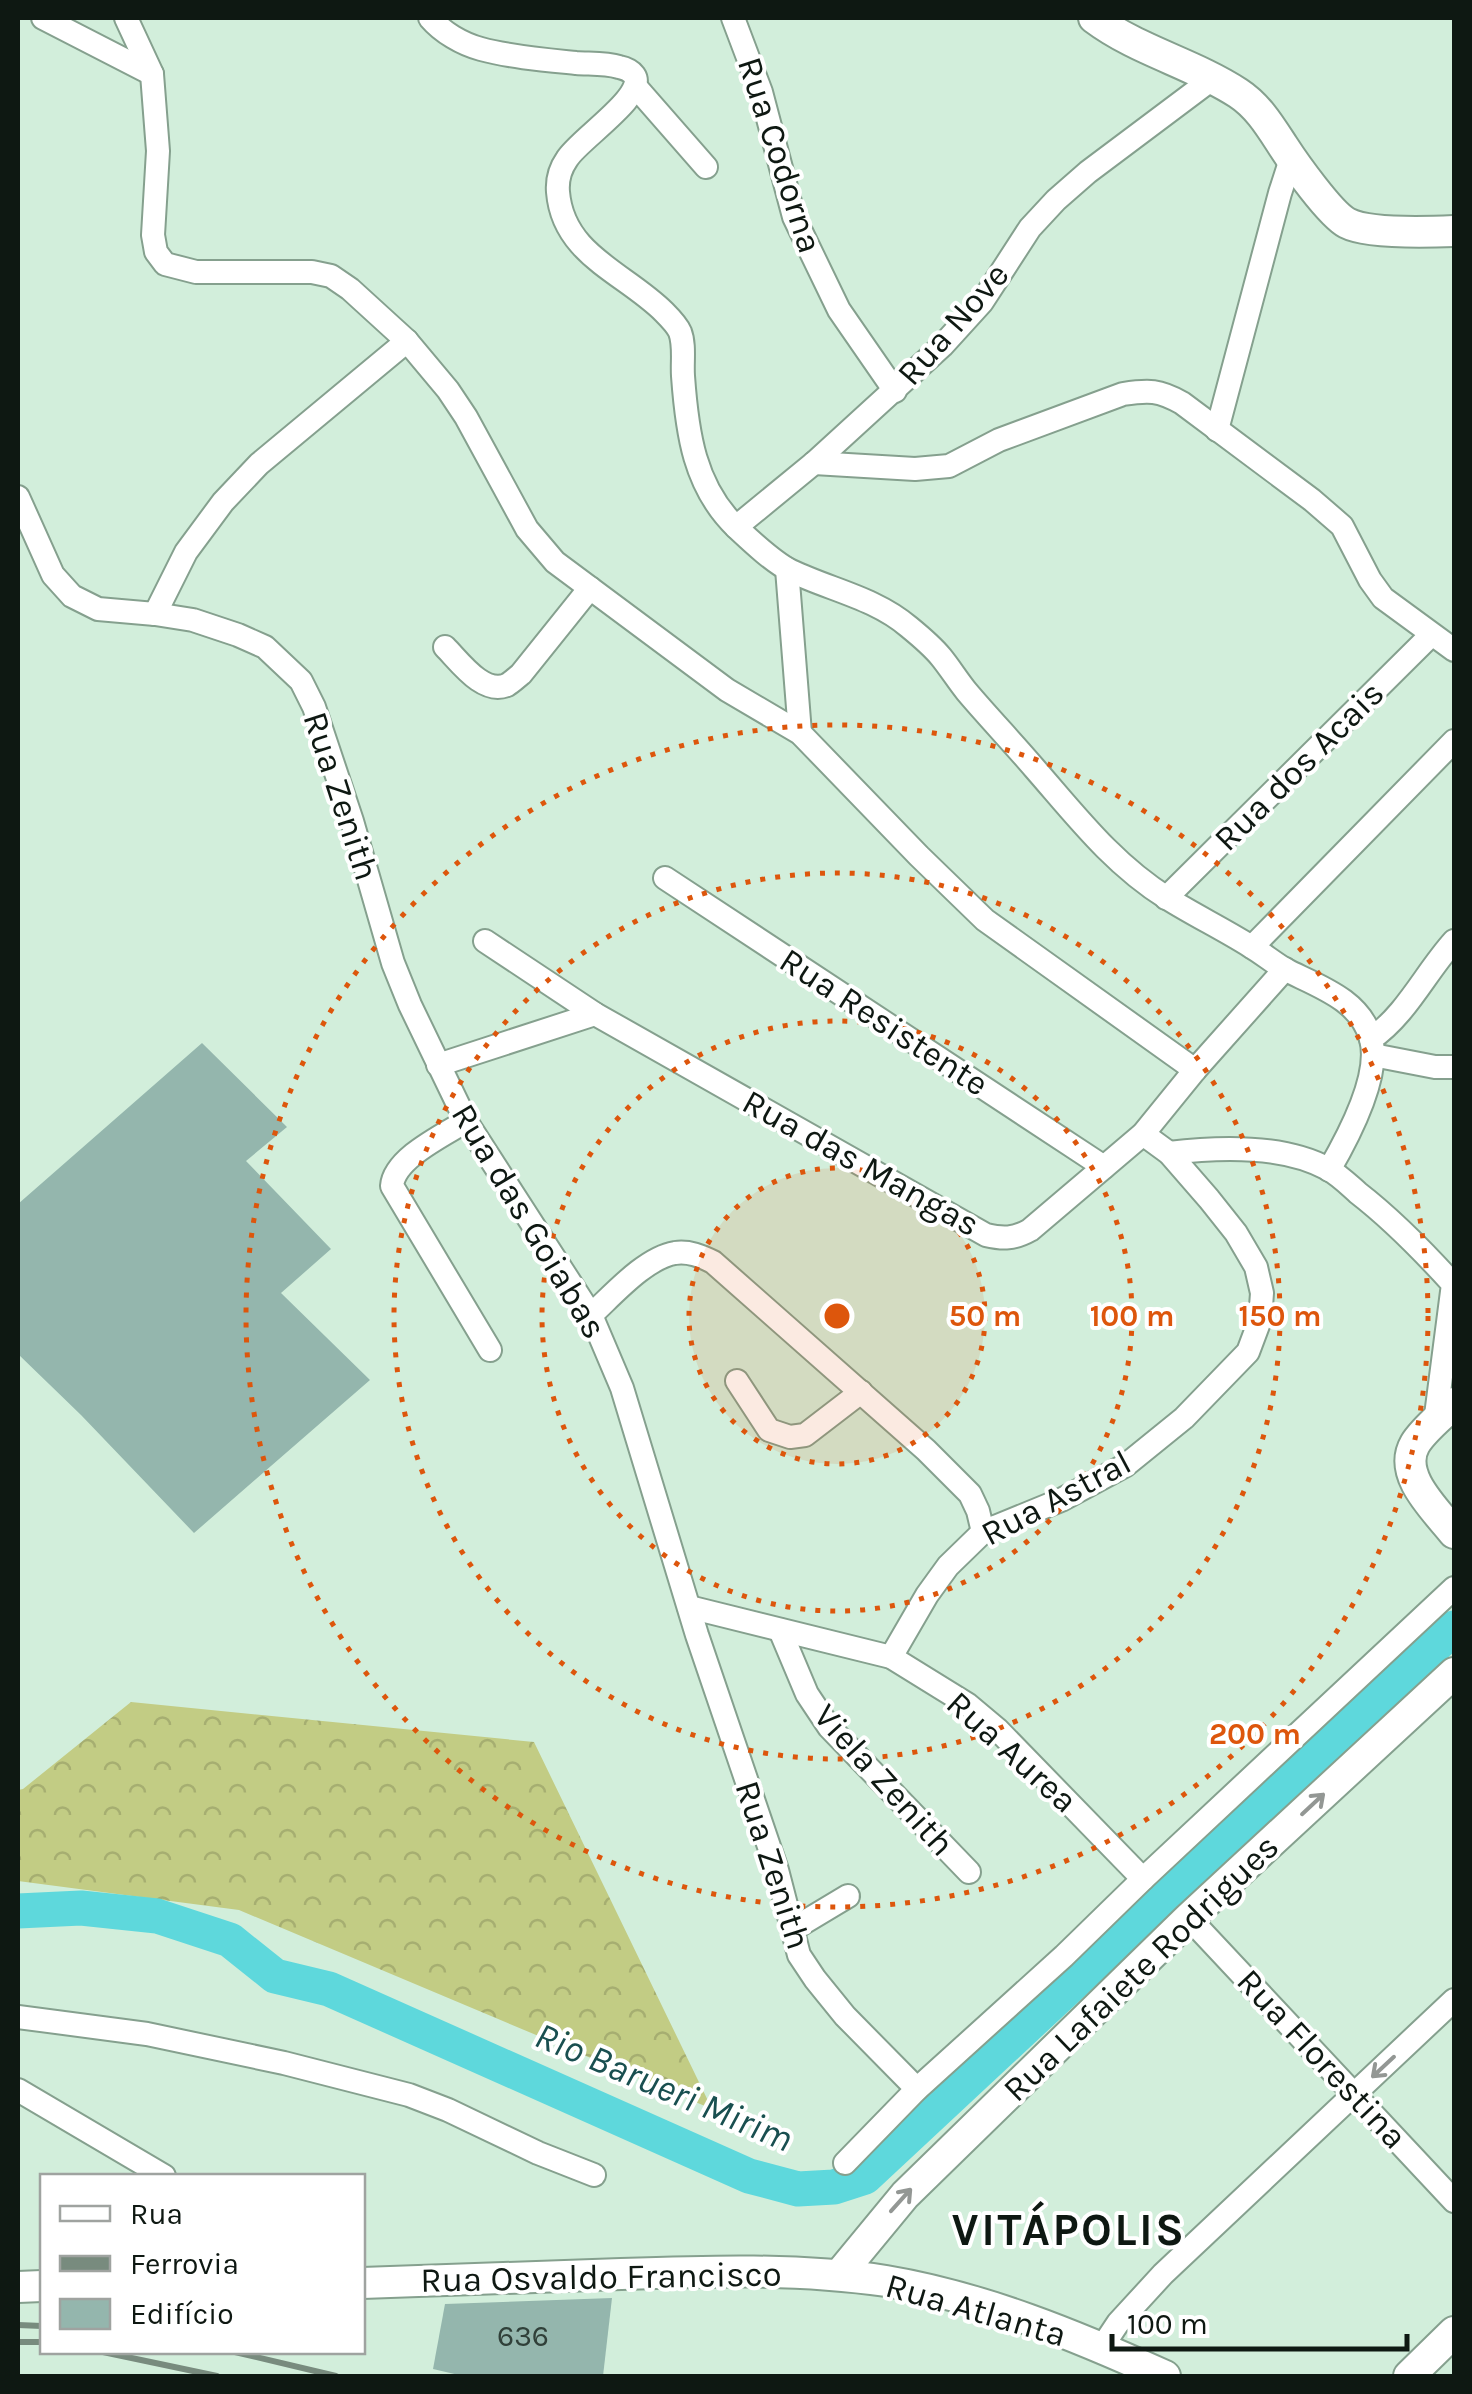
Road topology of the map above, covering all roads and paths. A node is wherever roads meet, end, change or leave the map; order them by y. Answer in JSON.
{"nodes":[{"id":1,"x":42,"y":18,"type":"edge"},
{"id":2,"x":126,"y":18,"type":"edge"},
{"id":3,"x":430,"y":18,"type":"edge"},
{"id":4,"x":733,"y":18,"type":"edge"},
{"id":5,"x":1094,"y":18,"type":"edge"},
{"id":6,"x":152,"y":74,"type":"junction"},
{"id":7,"x":1212,"y":79,"type":"junction"},
{"id":8,"x":636,"y":87,"type":"junction"},
{"id":9,"x":1291,"y":159,"type":"junction"},
{"id":10,"x":706,"y":167,"type":"dead end"},
{"id":11,"x":1454,"y":232,"type":"edge"},
{"id":12,"x":407,"y":341,"type":"junction"},
{"id":13,"x":894,"y":391,"type":"junction"},
{"id":14,"x":1217,"y":430,"type":"junction"},
{"id":15,"x":814,"y":463,"type":"junction"},
{"id":16,"x":18,"y":497,"type":"edge"},
{"id":17,"x":736,"y":528,"type":"junction"},
{"id":18,"x":787,"y":569,"type":"junction"},
{"id":19,"x":590,"y":588,"type":"junction"},
{"id":20,"x":155,"y":614,"type":"junction"},
{"id":21,"x":1432,"y":635,"type":"junction"},
{"id":22,"x":445,"y":647,"type":"dead end"},
{"id":23,"x":1454,"y":650,"type":"edge"},
{"id":24,"x":800,"y":733,"type":"junction"},
{"id":25,"x":1454,"y":741,"type":"edge"},
{"id":26,"x":665,"y":878,"type":"dead end"},
{"id":27,"x":1166,"y":898,"type":"junction"},
{"id":28,"x":1454,"y":940,"type":"edge"},
{"id":29,"x":485,"y":941,"type":"dead end"},
{"id":30,"x":1252,"y":947,"type":"junction"},
{"id":31,"x":1285,"y":969,"type":"junction"},
{"id":32,"x":595,"y":1014,"type":"junction"},
{"id":33,"x":1372,"y":1047,"type":"junction"},
{"id":34,"x":438,"y":1065,"type":"junction"},
{"id":35,"x":1454,"y":1068,"type":"edge"},
{"id":36,"x":1195,"y":1070,"type":"junction"},
{"id":37,"x":466,"y":1120,"type":"junction"},
{"id":38,"x":1143,"y":1134,"type":"junction"},
{"id":39,"x":1169,"y":1152,"type":"junction"},
{"id":40,"x":1104,"y":1167,"type":"junction"},
{"id":41,"x":1329,"y":1170,"type":"junction"},
{"id":42,"x":1454,"y":1284,"type":"edge"},
{"id":43,"x":592,"y":1315,"type":"junction"},
{"id":44,"x":490,"y":1350,"type":"dead end"},
{"id":45,"x":737,"y":1381,"type":"dead end"},
{"id":46,"x":861,"y":1392,"type":"junction"},
{"id":47,"x":1445,"y":1413,"type":"edge"},
{"id":48,"x":983,"y":1532,"type":"junction"},
{"id":49,"x":1454,"y":1533,"type":"edge"},
{"id":50,"x":1454,"y":1588,"type":"edge"},
{"id":51,"x":688,"y":1607,"type":"junction"},
{"id":52,"x":780,"y":1630,"type":"junction"},
{"id":53,"x":891,"y":1657,"type":"junction"},
{"id":54,"x":1454,"y":1673,"type":"edge"},
{"id":55,"x":969,"y":1872,"type":"dead end"},
{"id":56,"x":1143,"y":1879,"type":"junction"},
{"id":57,"x":848,"y":1896,"type":"dead end"},
{"id":58,"x":1190,"y":1918,"type":"junction"},
{"id":59,"x":792,"y":1929,"type":"junction"},
{"id":60,"x":1454,"y":2000,"type":"edge"},
{"id":61,"x":18,"y":2017,"type":"edge"},
{"id":62,"x":917,"y":2089,"type":"junction"},
{"id":63,"x":18,"y":2090,"type":"edge"},
{"id":64,"x":1355,"y":2094,"type":"junction"},
{"id":65,"x":845,"y":2163,"type":"dead end"},
{"id":66,"x":161,"y":2174,"type":"edge"},
{"id":67,"x":594,"y":2175,"type":"dead end"},
{"id":68,"x":1454,"y":2201,"type":"edge"},
{"id":69,"x":839,"y":2275,"type":"junction"},
{"id":70,"x":365,"y":2282,"type":"edge"},
{"id":71,"x":1454,"y":2332,"type":"edge"},
{"id":72,"x":1102,"y":2347,"type":"junction"},
{"id":73,"x":1165,"y":2376,"type":"edge"},
{"id":74,"x":1409,"y":2376,"type":"edge"}],
"edges":[{"from":1,"to":6,"type":"street"},
{"from":2,"to":6,"type":"street"},
{"from":3,"to":8,"type":"street"},
{"from":4,"to":13,"type":"street","name":"Rua Codorna"},
{"from":5,"to":7,"type":"main road"},
{"from":6,"to":12,"type":"street"},
{"from":7,"to":9,"type":"main road"},
{"from":7,"to":13,"type":"street","name":"Rua Nove"},
{"from":8,"to":10,"type":"street"},
{"from":8,"to":17,"type":"street"},
{"from":9,"to":11,"type":"main road"},
{"from":9,"to":14,"type":"street"},
{"from":12,"to":19,"type":"street"},
{"from":12,"to":20,"type":"street"},
{"from":13,"to":15,"type":"street","name":"Rua Nove"},
{"from":14,"to":15,"type":"street"},
{"from":14,"to":21,"type":"street"},
{"from":15,"to":17,"type":"street","name":"Rua Nove"},
{"from":16,"to":20,"type":"street","name":"Rua Zenith"},
{"from":17,"to":18,"type":"street"},
{"from":18,"to":24,"type":"street"},
{"from":18,"to":27,"type":"street"},
{"from":19,"to":22,"type":"street"},
{"from":19,"to":24,"type":"street"},
{"from":20,"to":34,"type":"street","name":"Rua Zenith"},
{"from":21,"to":23,"type":"street"},
{"from":21,"to":27,"type":"street","name":"Rua dos Acais"},
{"from":24,"to":36,"type":"street"},
{"from":25,"to":30,"type":"street"},
{"from":26,"to":40,"type":"street","name":"Rua Resistente"},
{"from":27,"to":30,"type":"street"},
{"from":28,"to":33,"type":"street"},
{"from":29,"to":32,"type":"street","name":"Rua das Mangas"},
{"from":30,"to":31,"type":"street"},
{"from":31,"to":33,"type":"street"},
{"from":31,"to":36,"type":"street","name":"Rua das Mangas"},
{"from":32,"to":34,"type":"street"},
{"from":32,"to":40,"type":"street","name":"Rua das Mangas"},
{"from":33,"to":35,"type":"street"},
{"from":33,"to":41,"type":"street"},
{"from":34,"to":37,"type":"street","name":"Rua das Goiabas"},
{"from":36,"to":38,"type":"street","name":"Rua das Mangas"},
{"from":37,"to":43,"type":"street","name":"Rua das Goiabas"},
{"from":37,"to":44,"type":"street"},
{"from":38,"to":39,"type":"street","name":"Rua Astral"},
{"from":38,"to":40,"type":"street","name":"Rua das Mangas"},
{"from":39,"to":41,"type":"street"},
{"from":39,"to":48,"type":"street","name":"Rua Astral"},
{"from":41,"to":42,"type":"street"},
{"from":42,"to":47,"type":"street"},
{"from":43,"to":46,"type":"street"},
{"from":43,"to":51,"type":"street","name":"Rua das Goiabas"},
{"from":45,"to":46,"type":"street"},
{"from":46,"to":48,"type":"street"},
{"from":47,"to":49,"type":"main road"},
{"from":48,"to":53,"type":"street","name":"Rua Astral"},
{"from":50,"to":56,"type":"street","name":"Rua Lafaiete Rodrigues"},
{"from":51,"to":52,"type":"street","name":"Rua Aurea"},
{"from":51,"to":59,"type":"street","name":"Rua Zenith"},
{"from":52,"to":53,"type":"street","name":"Rua Aurea"},
{"from":52,"to":55,"type":"street","name":"Viela Zenith"},
{"from":53,"to":56,"type":"street","name":"Rua Aurea"},
{"from":58,"to":54,"type":"main road","name":"Rua Lafaiete Rodrigues","one_way":true},
{"from":56,"to":62,"type":"street","name":"Rua Lafaiete Rodrigues"},
{"from":57,"to":59,"type":"street"},
{"from":58,"to":64,"type":"street","name":"Rua Florestina"},
{"from":69,"to":58,"type":"main road","name":"Rua Lafaiete Rodrigues","one_way":true},
{"from":59,"to":62,"type":"street","name":"Rua Zenith"},
{"from":60,"to":64,"type":"street","one_way":true},
{"from":61,"to":67,"type":"street"},
{"from":62,"to":65,"type":"street","name":"Rua Lafaiete Rodrigues"},
{"from":63,"to":66,"type":"street"},
{"from":64,"to":68,"type":"street","name":"Rua Florestina"},
{"from":64,"to":72,"type":"street"},
{"from":69,"to":70,"type":"main road","name":"Rua Osvaldo Francisco"},
{"from":69,"to":72,"type":"main road","name":"Rua Atlanta"},
{"from":71,"to":74,"type":"main road"},
{"from":72,"to":73,"type":"main road","name":"Rua Atlanta"}]}
